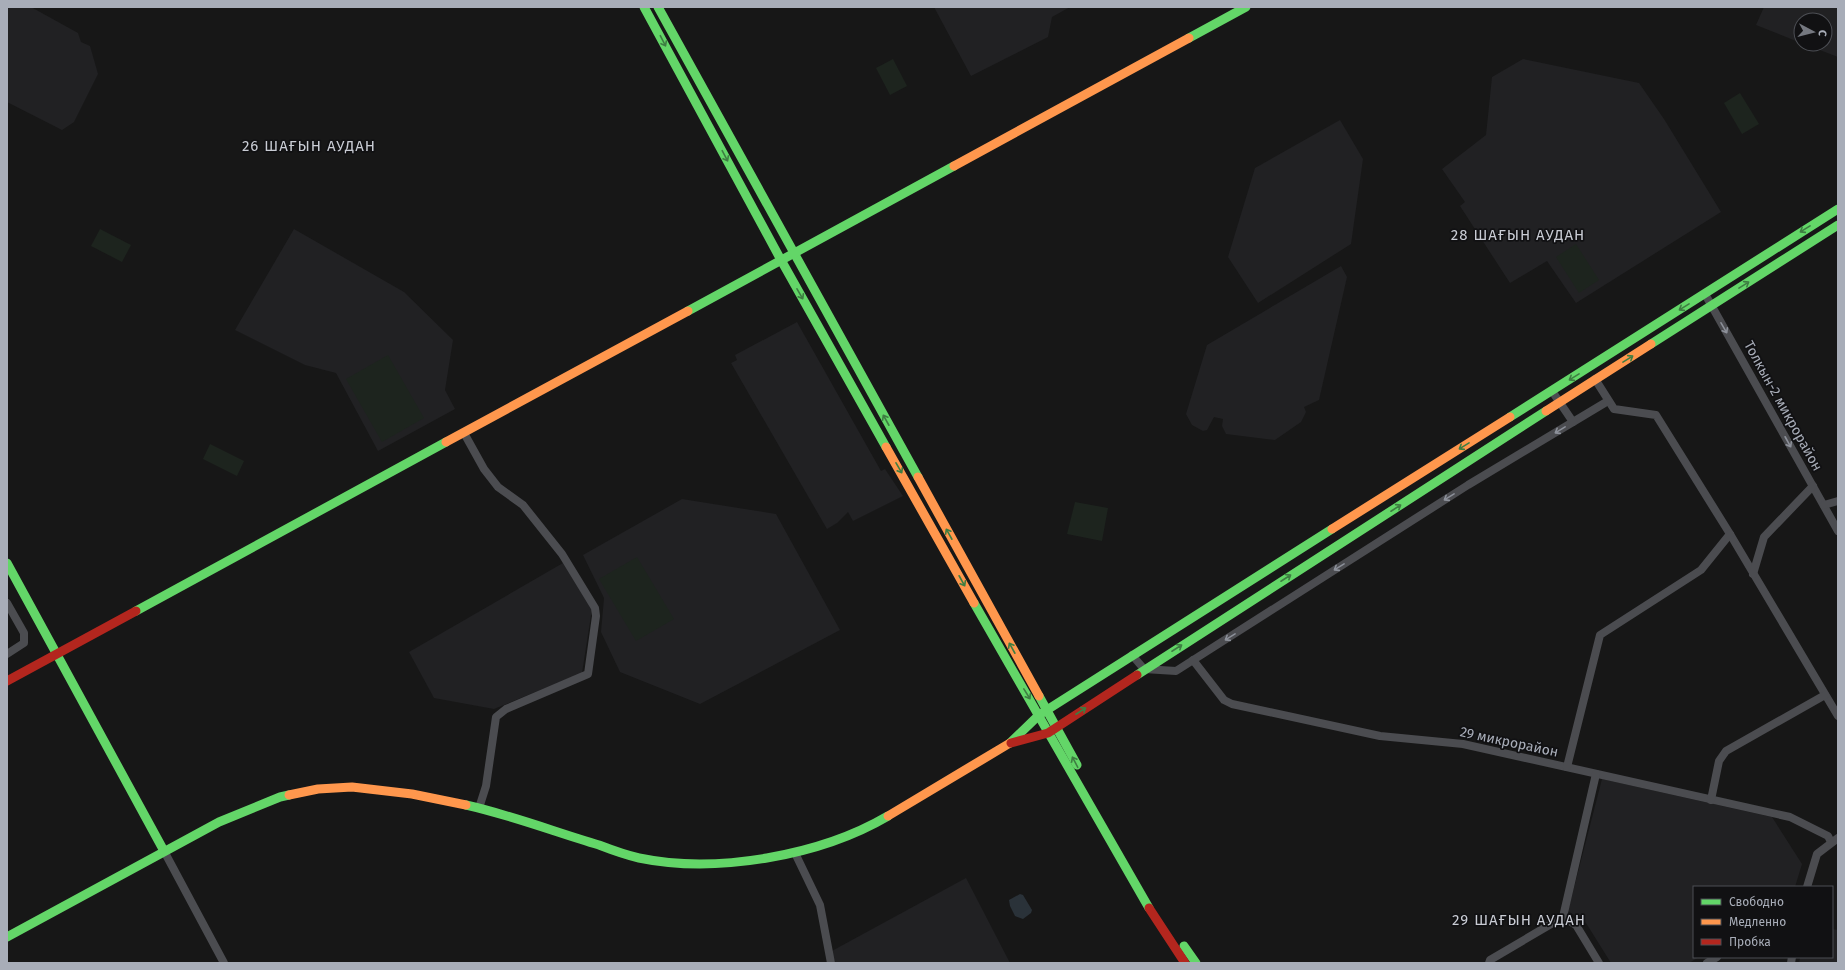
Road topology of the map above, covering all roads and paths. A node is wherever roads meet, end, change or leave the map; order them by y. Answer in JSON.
{"nodes":[{"id":1,"x":644,"y":7,"type":"edge"},
{"id":2,"x":658,"y":7,"type":"edge"},
{"id":3,"x":1246,"y":7,"type":"edge"},
{"id":4,"x":1834,"y":211,"type":"edge"},
{"id":5,"x":1838,"y":226,"type":"edge"},
{"id":6,"x":794,"y":253,"type":"junction"},
{"id":7,"x":781,"y":260,"type":"junction"},
{"id":8,"x":1705,"y":294,"type":"junction"},
{"id":9,"x":1711,"y":306,"type":"junction"},
{"id":10,"x":1595,"y":379,"type":"junction"},
{"id":11,"x":1552,"y":391,"type":"junction"},
{"id":12,"x":1608,"y":400,"type":"junction"},
{"id":13,"x":1560,"y":402,"type":"junction"},
{"id":14,"x":1573,"y":422,"type":"junction"},
{"id":15,"x":464,"y":433,"type":"junction"},
{"id":16,"x":1813,"y":486,"type":"junction"},
{"id":17,"x":1838,"y":501,"type":"edge"},
{"id":18,"x":1824,"y":505,"type":"junction"},
{"id":19,"x":1838,"y":531,"type":"edge"},
{"id":20,"x":1730,"y":534,"type":"junction"},
{"id":21,"x":7,"y":563,"type":"edge"},
{"id":22,"x":1753,"y":574,"type":"junction"},
{"id":23,"x":7,"y":604,"type":"edge"},
{"id":24,"x":7,"y":654,"type":"edge"},
{"id":25,"x":57,"y":655,"type":"junction"},
{"id":26,"x":1132,"y":655,"type":"junction"},
{"id":27,"x":1193,"y":660,"type":"junction"},
{"id":28,"x":1144,"y":669,"type":"junction"},
{"id":29,"x":7,"y":681,"type":"edge"},
{"id":30,"x":1826,"y":695,"type":"junction"},
{"id":31,"x":1043,"y":712,"type":"junction"},
{"id":32,"x":1838,"y":716,"type":"edge"},
{"id":33,"x":1052,"y":730,"type":"junction"},
{"id":34,"x":1008,"y":744,"type":"junction"},
{"id":35,"x":1567,"y":767,"type":"junction"},
{"id":36,"x":1596,"y":774,"type":"junction"},
{"id":37,"x":1711,"y":800,"type":"junction"},
{"id":38,"x":479,"y":808,"type":"junction"},
{"id":39,"x":1835,"y":840,"type":"edge"},
{"id":40,"x":164,"y":851,"type":"junction"},
{"id":41,"x":795,"y":853,"type":"junction"},
{"id":42,"x":1137,"y":881,"type":"junction"},
{"id":43,"x":1807,"y":886,"type":"edge"},
{"id":44,"x":1562,"y":917,"type":"junction"},
{"id":45,"x":7,"y":937,"type":"edge"},
{"id":46,"x":224,"y":963,"type":"edge"},
{"id":47,"x":832,"y":963,"type":"edge"},
{"id":48,"x":1186,"y":963,"type":"edge"},
{"id":49,"x":1196,"y":963,"type":"edge"},
{"id":50,"x":1489,"y":963,"type":"edge"},
{"id":51,"x":1599,"y":963,"type":"edge"}],
"edges":[{"from":1,"to":7,"type":"main road","one_way":true},
{"from":2,"to":6,"type":"main road"},
{"from":3,"to":6,"type":"main road"},
{"from":4,"to":5,"type":"street"},
{"from":4,"to":8,"type":"main road","one_way":true},
{"from":9,"to":5,"type":"main road","one_way":true},
{"from":6,"to":7,"type":"main road"},
{"from":31,"to":6,"type":"main road","one_way":true},
{"from":7,"to":15,"type":"main road"},
{"from":7,"to":31,"type":"main road","one_way":true},
{"from":8,"to":9,"type":"street","name":"Толкын-2 микрорайон"},
{"from":8,"to":11,"type":"main road","one_way":true},
{"from":10,"to":9,"type":"main road","one_way":true},
{"from":9,"to":16,"type":"street","name":"Толкын-2 микрорайон","one_way":true},
{"from":10,"to":12,"type":"street"},
{"from":10,"to":13,"type":"main road"},
{"from":11,"to":13,"type":"street"},
{"from":11,"to":26,"type":"main road","one_way":true},
{"from":12,"to":14,"type":"street"},
{"from":12,"to":20,"type":"street"},
{"from":13,"to":14,"type":"street"},
{"from":28,"to":13,"type":"main road","one_way":true},
{"from":14,"to":27,"type":"street","one_way":true},
{"from":15,"to":25,"type":"main road"},
{"from":15,"to":38,"type":"street"},
{"from":16,"to":18,"type":"street","name":"Толкын-2 микрорайон"},
{"from":16,"to":22,"type":"street"},
{"from":17,"to":18,"type":"street"},
{"from":18,"to":19,"type":"street","name":"Толкын-2 микрорайон"},
{"from":20,"to":22,"type":"street"},
{"from":20,"to":35,"type":"street"},
{"from":21,"to":25,"type":"main road"},
{"from":22,"to":30,"type":"street"},
{"from":23,"to":24,"type":"street"},
{"from":25,"to":29,"type":"main road"},
{"from":25,"to":40,"type":"main road"},
{"from":26,"to":28,"type":"street"},
{"from":26,"to":31,"type":"main road"},
{"from":27,"to":28,"type":"street"},
{"from":27,"to":35,"type":"street","name":"29 микрорайон"},
{"from":33,"to":28,"type":"main road","one_way":true},
{"from":30,"to":32,"type":"street"},
{"from":30,"to":37,"type":"street"},
{"from":31,"to":33,"type":"main road"},
{"from":31,"to":34,"type":"main road"},
{"from":33,"to":34,"type":"main road"},
{"from":33,"to":42,"type":"main road"},
{"from":34,"to":41,"type":"main road"},
{"from":35,"to":36,"type":"street","name":"29 микрорайон"},
{"from":36,"to":37,"type":"street","name":"29 микрорайон"},
{"from":36,"to":44,"type":"street"},
{"from":37,"to":39,"type":"street","name":"29 микрорайон"},
{"from":38,"to":40,"type":"main road"},
{"from":38,"to":41,"type":"main road"},
{"from":39,"to":43,"type":"street"},
{"from":40,"to":45,"type":"main road"},
{"from":40,"to":46,"type":"street"},
{"from":41,"to":47,"type":"street"},
{"from":42,"to":48,"type":"main road"},
{"from":42,"to":49,"type":"main road"},
{"from":44,"to":50,"type":"street"},
{"from":44,"to":51,"type":"street"}]}
